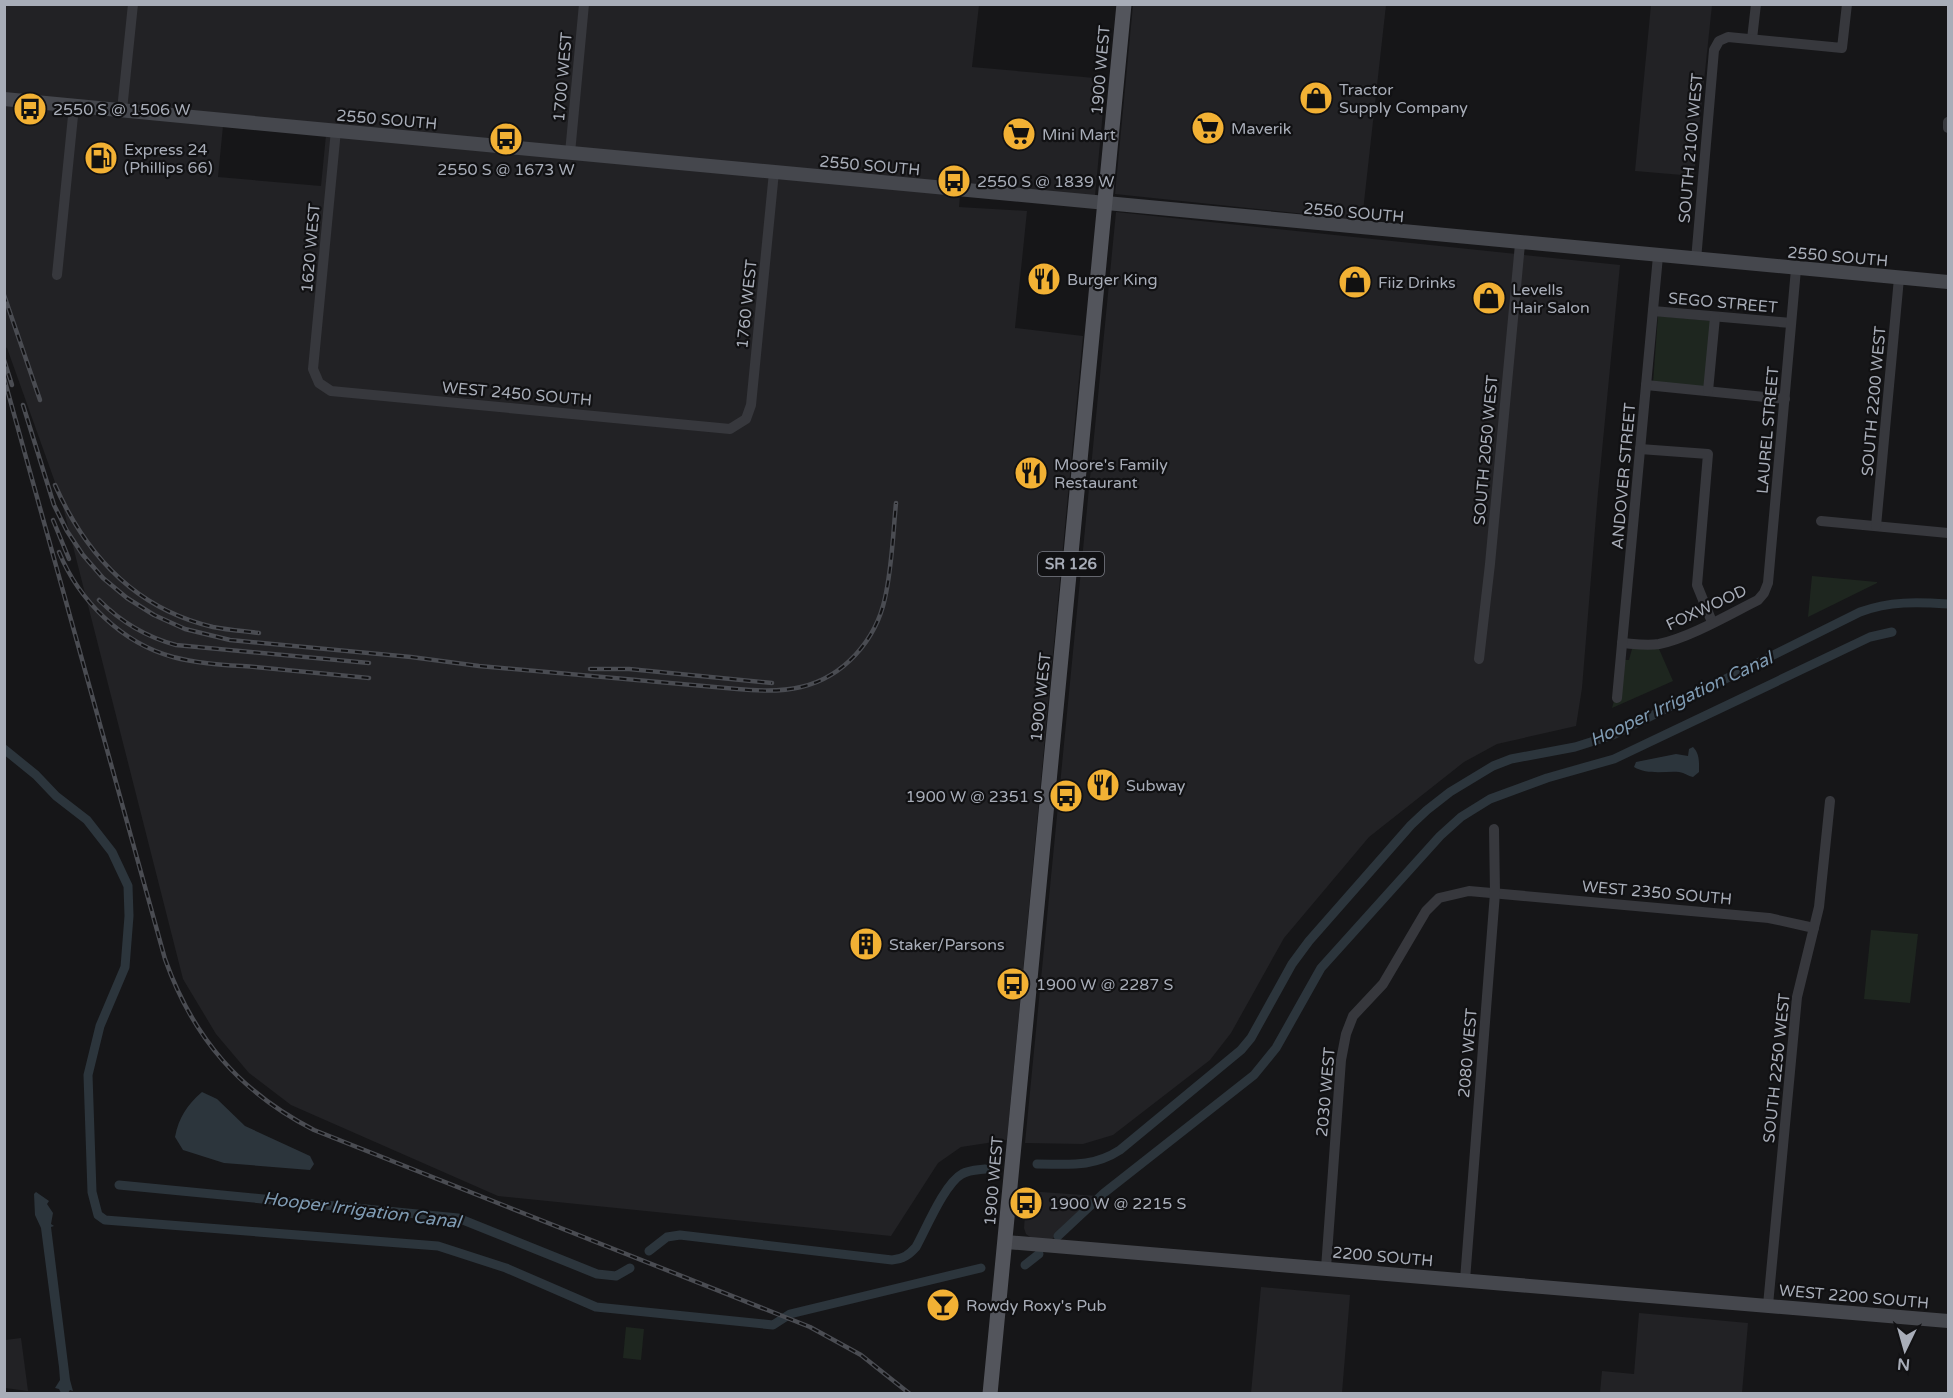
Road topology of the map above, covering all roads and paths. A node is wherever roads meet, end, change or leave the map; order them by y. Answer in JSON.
{"nodes":[{"id":1,"x":134,"y":4,"type":"edge"},
{"id":2,"x":584,"y":4,"type":"edge"},
{"id":3,"x":1124,"y":4,"type":"edge"},
{"id":4,"x":1756,"y":4,"type":"edge"},
{"id":5,"x":1847,"y":4,"type":"edge"},
{"id":6,"x":1752,"y":39,"type":"junction"},
{"id":7,"x":4,"y":99,"type":"edge"},
{"id":8,"x":74,"y":106,"type":"junction"},
{"id":9,"x":122,"y":110,"type":"junction"},
{"id":10,"x":1948,"y":122,"type":"edge"},
{"id":11,"x":1948,"y":128,"type":"edge"},
{"id":12,"x":336,"y":130,"type":"junction"},
{"id":13,"x":570,"y":153,"type":"junction"},
{"id":14,"x":774,"y":172,"type":"junction"},
{"id":15,"x":1106,"y":204,"type":"junction"},
{"id":16,"x":1520,"y":244,"type":"junction"},
{"id":17,"x":1658,"y":256,"type":"junction"},
{"id":18,"x":1696,"y":260,"type":"junction"},
{"id":19,"x":1796,"y":269,"type":"junction"},
{"id":20,"x":57,"y":275,"type":"dead end"},
{"id":21,"x":1899,"y":278,"type":"junction"},
{"id":22,"x":1948,"y":282,"type":"edge"},
{"id":23,"x":1653,"y":311,"type":"junction"},
{"id":24,"x":1715,"y":316,"type":"junction"},
{"id":25,"x":1791,"y":323,"type":"junction"},
{"id":26,"x":313,"y":369,"type":"joint"},
{"id":27,"x":1646,"y":385,"type":"junction"},
{"id":28,"x":1708,"y":391,"type":"junction"},
{"id":29,"x":1785,"y":399,"type":"junction"},
{"id":30,"x":730,"y":429,"type":"joint"},
{"id":31,"x":1640,"y":449,"type":"junction"},
{"id":32,"x":1821,"y":521,"type":"dead end"},
{"id":33,"x":1876,"y":526,"type":"junction"},
{"id":34,"x":1948,"y":533,"type":"edge"},
{"id":35,"x":1764,"y":593,"type":"joint"},
{"id":36,"x":1712,"y":622,"type":"junction"},
{"id":37,"x":1622,"y":643,"type":"junction"},
{"id":38,"x":1479,"y":659,"type":"dead end"},
{"id":39,"x":1617,"y":698,"type":"dead end"},
{"id":40,"x":1830,"y":801,"type":"dead end"},
{"id":41,"x":1494,"y":829,"type":"dead end"},
{"id":42,"x":1495,"y":893,"type":"junction"},
{"id":43,"x":1814,"y":928,"type":"junction"},
{"id":44,"x":1006,"y":1242,"type":"junction"},
{"id":45,"x":1326,"y":1268,"type":"junction"},
{"id":46,"x":1464,"y":1280,"type":"junction"},
{"id":47,"x":1763,"y":1304,"type":"junction"},
{"id":48,"x":1948,"y":1321,"type":"edge"},
{"id":49,"x":990,"y":1394,"type":"edge"}],
"edges":[{"from":1,"to":9,"type":"street"},
{"from":2,"to":13,"type":"street","name":"1700 WEST"},
{"from":3,"to":15,"type":"main road","name":"1900 WEST","number":"SR 126"},
{"from":4,"to":6,"type":"street"},
{"from":5,"to":6,"type":"street"},
{"from":6,"to":18,"type":"street","name":"SOUTH 2100 WEST"},
{"from":7,"to":8,"type":"street","name":"2550 SOUTH"},
{"from":8,"to":9,"type":"street","name":"2550 SOUTH"},
{"from":8,"to":20,"type":"street"},
{"from":9,"to":12,"type":"street","name":"2550 SOUTH"},
{"from":10,"to":11,"type":"street"},
{"from":12,"to":13,"type":"street","name":"2550 SOUTH"},
{"from":12,"to":26,"type":"street","name":"1620 WEST"},
{"from":13,"to":14,"type":"street","name":"2550 SOUTH"},
{"from":14,"to":15,"type":"street","name":"2550 SOUTH"},
{"from":14,"to":30,"type":"street","name":"1760 WEST"},
{"from":15,"to":16,"type":"street","name":"2550 SOUTH"},
{"from":15,"to":44,"type":"main road","name":"1900 WEST","number":"SR 126"},
{"from":16,"to":17,"type":"street","name":"2550 SOUTH"},
{"from":16,"to":38,"type":"street","name":"SOUTH 2050 WEST"},
{"from":17,"to":18,"type":"street","name":"2550 SOUTH"},
{"from":17,"to":23,"type":"street","name":"ANDOVER STREET"},
{"from":18,"to":19,"type":"street","name":"2550 SOUTH"},
{"from":19,"to":21,"type":"street","name":"2550 SOUTH"},
{"from":19,"to":25,"type":"street","name":"LAUREL STREET"},
{"from":21,"to":22,"type":"street","name":"2550 SOUTH"},
{"from":21,"to":33,"type":"street","name":"SOUTH 2200 WEST"},
{"from":23,"to":24,"type":"street","name":"SEGO STREET"},
{"from":23,"to":27,"type":"street","name":"ANDOVER STREET"},
{"from":24,"to":25,"type":"street","name":"SEGO STREET"},
{"from":24,"to":28,"type":"street"},
{"from":25,"to":29,"type":"street","name":"LAUREL STREET"},
{"from":26,"to":30,"type":"street","name":"WEST 2450 SOUTH"},
{"from":27,"to":28,"type":"street"},
{"from":27,"to":31,"type":"street","name":"ANDOVER STREET"},
{"from":28,"to":29,"type":"street"},
{"from":29,"to":35,"type":"street","name":"LAUREL STREET"},
{"from":31,"to":36,"type":"street"},
{"from":31,"to":37,"type":"street","name":"ANDOVER STREET"},
{"from":32,"to":33,"type":"street"},
{"from":33,"to":34,"type":"street"},
{"from":35,"to":36,"type":"street","name":"FOXWOOD"},
{"from":36,"to":37,"type":"street","name":"FOXWOOD"},
{"from":37,"to":39,"type":"street","name":"ANDOVER STREET"},
{"from":40,"to":43,"type":"street","name":"SOUTH 2250 WEST"},
{"from":41,"to":42,"type":"street","name":"2080 WEST"},
{"from":42,"to":43,"type":"street","name":"WEST 2350 SOUTH"},
{"from":42,"to":45,"type":"street","name":"2030 WEST"},
{"from":42,"to":46,"type":"street","name":"2080 WEST"},
{"from":43,"to":47,"type":"street","name":"SOUTH 2250 WEST"},
{"from":44,"to":45,"type":"street","name":"2200 SOUTH"},
{"from":44,"to":49,"type":"main road","name":"1900 WEST","number":"SR 126"},
{"from":45,"to":46,"type":"street","name":"2200 SOUTH"},
{"from":46,"to":47,"type":"street","name":"2200 SOUTH"},
{"from":47,"to":48,"type":"street","name":"WEST 2200 SOUTH"}]}
